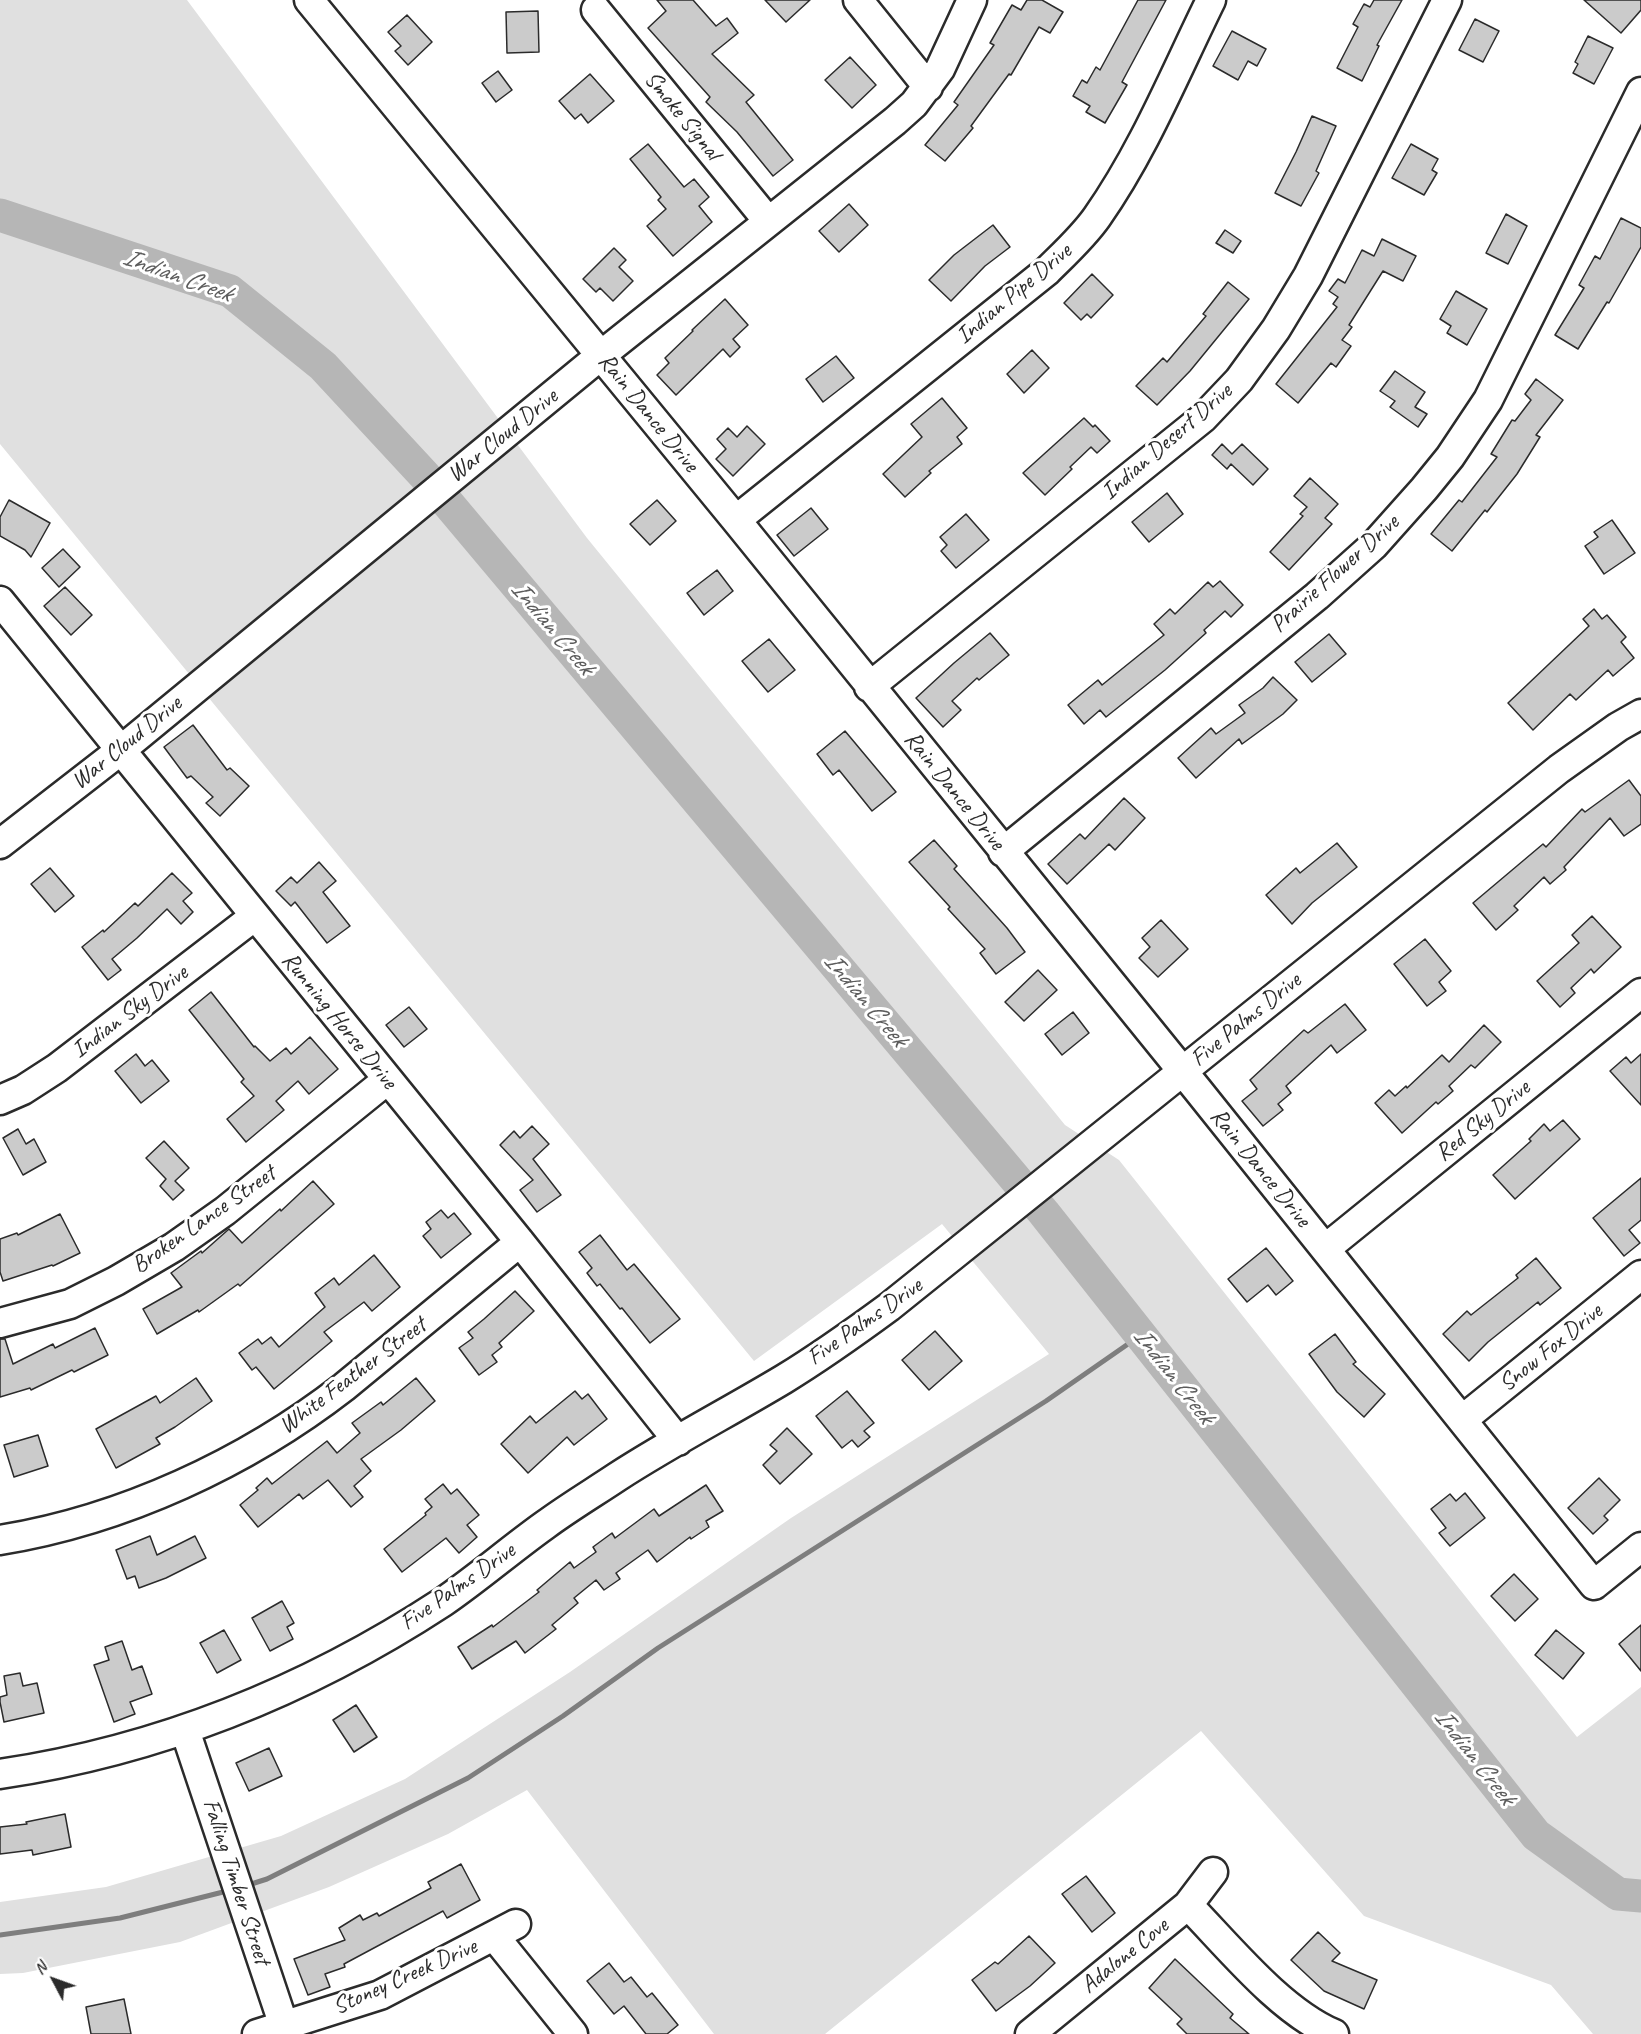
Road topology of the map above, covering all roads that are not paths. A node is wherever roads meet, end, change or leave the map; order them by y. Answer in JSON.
{"nodes":[{"id":1,"x":309,"y":0,"type":"edge"},
{"id":2,"x":858,"y":0,"type":"edge"},
{"id":3,"x":972,"y":0,"type":"edge"},
{"id":4,"x":1211,"y":0,"type":"edge"},
{"id":5,"x":1447,"y":0,"type":"edge"},
{"id":6,"x":596,"y":10,"type":"dead end"},
{"id":7,"x":928,"y":87,"type":"junction"},
{"id":8,"x":1641,"y":92,"type":"edge"},
{"id":9,"x":768,"y":221,"type":"junction"},
{"id":10,"x":600,"y":356,"type":"junction"},
{"id":11,"x":736,"y":520,"type":"junction"},
{"id":12,"x":0,"y":602,"type":"edge"},
{"id":13,"x":869,"y":687,"type":"junction"},
{"id":14,"x":1641,"y":714,"type":"edge"},
{"id":15,"x":121,"y":750,"type":"junction"},
{"id":16,"x":0,"y":844,"type":"edge"},
{"id":17,"x":1003,"y":852,"type":"junction"},
{"id":18,"x":255,"y":916,"type":"junction"},
{"id":19,"x":1641,"y":993,"type":"edge"},
{"id":20,"x":1182,"y":1071,"type":"junction"},
{"id":21,"x":387,"y":1080,"type":"junction"},
{"id":22,"x":0,"y":1100,"type":"edge"},
{"id":23,"x":520,"y":1242,"type":"junction"},
{"id":24,"x":1325,"y":1249,"type":"junction"},
{"id":25,"x":1641,"y":1275,"type":"edge"},
{"id":26,"x":0,"y":1323,"type":"edge"},
{"id":27,"x":1462,"y":1420,"type":"junction"},
{"id":28,"x":678,"y":1441,"type":"junction"},
{"id":29,"x":0,"y":1540,"type":"edge"},
{"id":30,"x":1641,"y":1547,"type":"edge"},
{"id":31,"x":186,"y":1730,"type":"junction"},
{"id":32,"x":0,"y":1774,"type":"edge"},
{"id":33,"x":1213,"y":1872,"type":"dead end"},
{"id":34,"x":1188,"y":1905,"type":"junction"},
{"id":35,"x":286,"y":2030,"type":"edge"},
{"id":36,"x":257,"y":2034,"type":"edge"},
{"id":37,"x":573,"y":2034,"type":"edge"},
{"id":38,"x":1030,"y":2034,"type":"edge"},
{"id":39,"x":1334,"y":2034,"type":"edge"}],
"edges":[{"from":1,"to":10,"type":"street","name":"Rain Dance Drive"},
{"from":2,"to":7,"type":"street"},
{"from":3,"to":7,"type":"street","name":"War Cloud Drive"},
{"from":4,"to":11,"type":"street","name":"Indian Pipe Drive"},
{"from":5,"to":13,"type":"street","name":"Indian Desert Drive"},
{"from":6,"to":9,"type":"street","name":"Smoke Signal"},
{"from":7,"to":9,"type":"street","name":"War Cloud Drive"},
{"from":8,"to":17,"type":"street","name":"Prairie Flower Drive"},
{"from":9,"to":10,"type":"street","name":"War Cloud Drive"},
{"from":10,"to":11,"type":"street","name":"Rain Dance Drive"},
{"from":10,"to":15,"type":"street","name":"War Cloud Drive"},
{"from":11,"to":13,"type":"street","name":"Rain Dance Drive"},
{"from":12,"to":15,"type":"street","name":"Running Horse Drive"},
{"from":13,"to":17,"type":"street","name":"Rain Dance Drive"},
{"from":14,"to":20,"type":"street","name":"Five Palms Drive"},
{"from":15,"to":16,"type":"street","name":"War Cloud Drive"},
{"from":15,"to":18,"type":"street","name":"Running Horse Drive"},
{"from":17,"to":20,"type":"street","name":"Rain Dance Drive"},
{"from":18,"to":21,"type":"street","name":"Running Horse Drive"},
{"from":18,"to":22,"type":"street","name":"Indian Sky Drive"},
{"from":19,"to":24,"type":"street","name":"Red Sky Drive"},
{"from":20,"to":24,"type":"street","name":"Rain Dance Drive"},
{"from":20,"to":28,"type":"street","name":"Five Palms Drive"},
{"from":21,"to":23,"type":"street","name":"Running Horse Drive"},
{"from":21,"to":26,"type":"street","name":"Broken Lance Street"},
{"from":23,"to":28,"type":"street","name":"Running Horse Drive"},
{"from":23,"to":29,"type":"street","name":"White Feather Street"},
{"from":24,"to":27,"type":"street","name":"Rain Dance Drive"},
{"from":25,"to":27,"type":"street","name":"Snow Fox Drive"},
{"from":27,"to":30,"type":"street","name":"Rain Dance Drive"},
{"from":28,"to":31,"type":"street","name":"Five Palms Drive"},
{"from":31,"to":32,"type":"street","name":"Five Palms Drive"},
{"from":31,"to":35,"type":"street","name":"Falling Timber Street"},
{"from":33,"to":34,"type":"street","name":"Adalone Cove"},
{"from":34,"to":38,"type":"street","name":"Adalone Cove"},
{"from":34,"to":39,"type":"street"},
{"from":35,"to":36,"type":"street","name":"Stoney Creek Drive"},
{"from":35,"to":37,"type":"street","name":"Stoney Creek Drive"}]}
